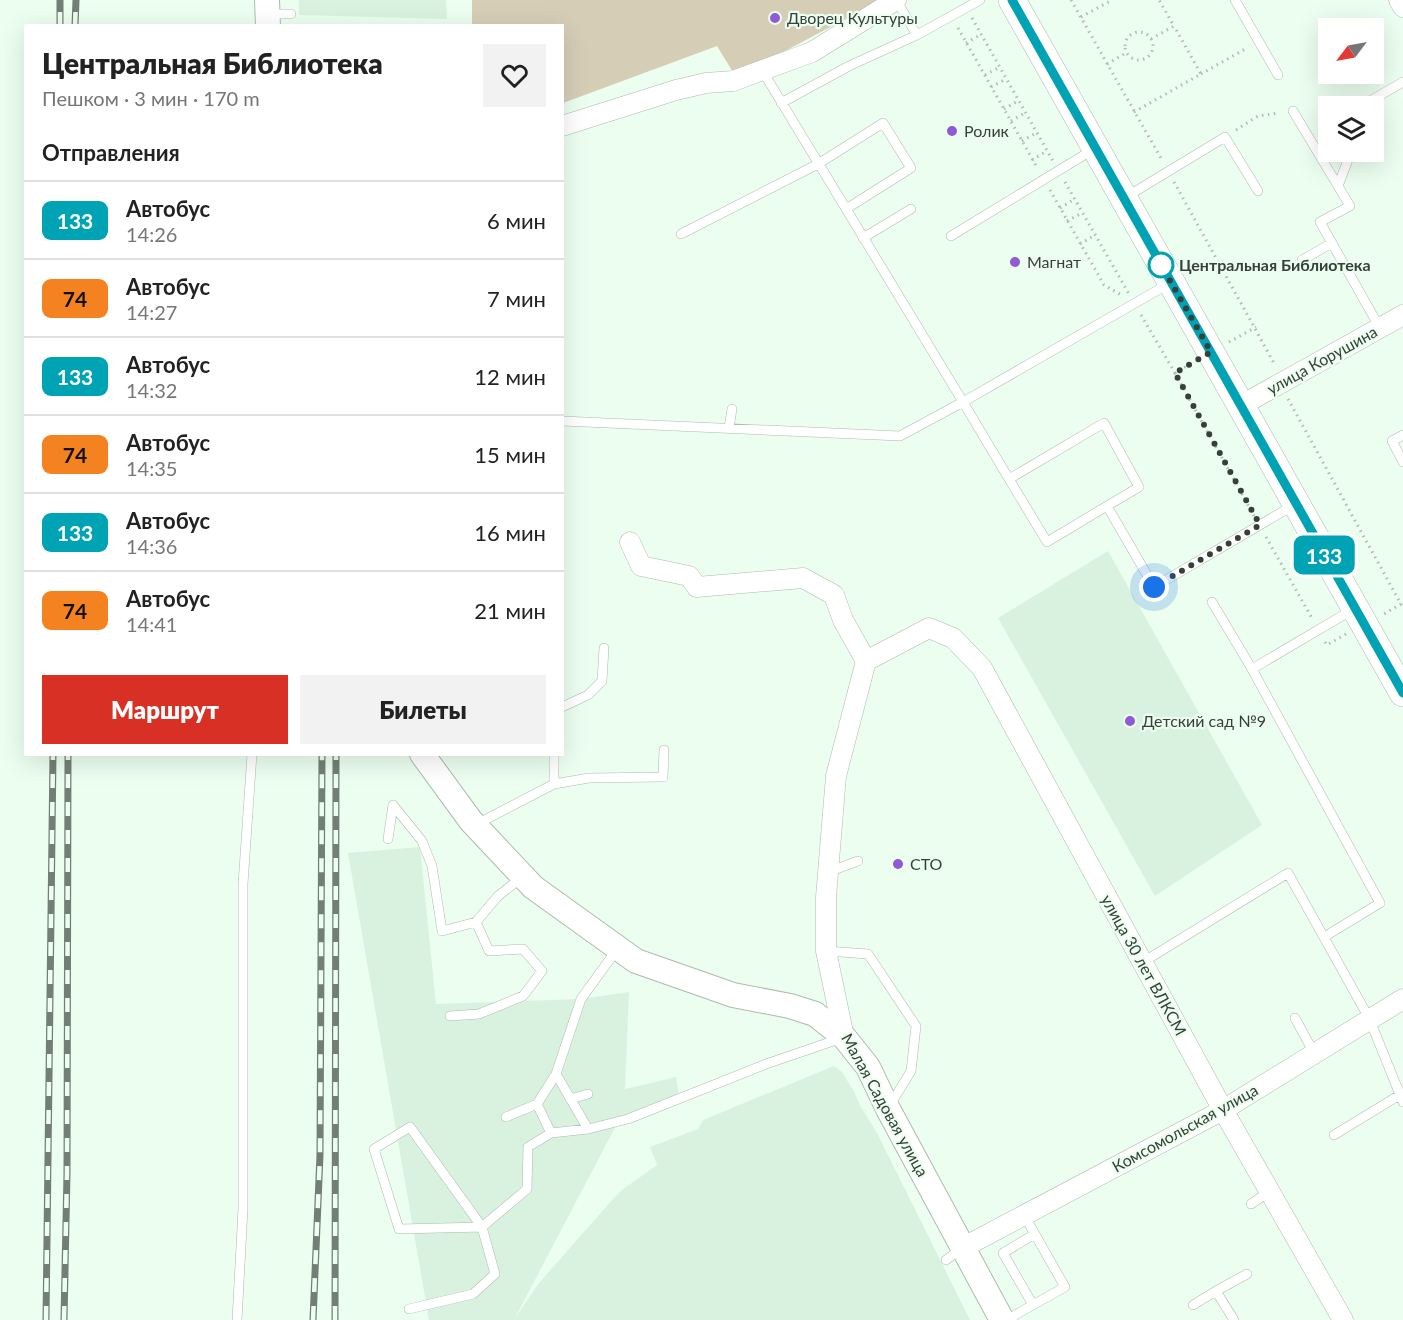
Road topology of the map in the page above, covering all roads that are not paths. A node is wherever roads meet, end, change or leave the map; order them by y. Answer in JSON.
{"nodes":[{"id":1,"x":896,"y":0,"type":"edge"},
{"id":2,"x":980,"y":0,"type":"edge"},
{"id":3,"x":1012,"y":0,"type":"edge"},
{"id":4,"x":1234,"y":0,"type":"edge"},
{"id":5,"x":1399,"y":0,"type":"edge"},
{"id":6,"x":1403,"y":7,"type":"edge"},
{"id":7,"x":917,"y":35,"type":"junction"},
{"id":8,"x":762,"y":70,"type":"junction"},
{"id":9,"x":1278,"y":75,"type":"dead end"},
{"id":10,"x":1403,"y":82,"type":"edge"},
{"id":11,"x":1379,"y":96,"type":"edge"},
{"id":12,"x":781,"y":103,"type":"junction"},
{"id":13,"x":1293,"y":111,"type":"road end"},
{"id":14,"x":564,"y":125,"type":"edge"},
{"id":15,"x":1096,"y":148,"type":"junction"},
{"id":16,"x":1347,"y":162,"type":"edge"},
{"id":17,"x":818,"y":164,"type":"junction"},
{"id":18,"x":1338,"y":186,"type":"junction"},
{"id":19,"x":1258,"y":191,"type":"dead end"},
{"id":20,"x":1124,"y":198,"type":"junction"},
{"id":21,"x":911,"y":208,"type":"dead end"},
{"id":22,"x":846,"y":209,"type":"junction"},
{"id":23,"x":681,"y":234,"type":"dead end"},
{"id":24,"x":951,"y":236,"type":"dead end"},
{"id":25,"x":863,"y":238,"type":"junction"},
{"id":26,"x":1332,"y":243,"type":"junction"},
{"id":27,"x":1302,"y":260,"type":"dead end"},
{"id":28,"x":1171,"y":283,"type":"junction"},
{"id":29,"x":1403,"y":315,"type":"edge"},
{"id":30,"x":1382,"y":327,"type":"junction"},
{"id":31,"x":963,"y":402,"type":"junction"},
{"id":32,"x":1240,"y":406,"type":"junction"},
{"id":33,"x":732,"y":409,"type":"dead end"},
{"id":34,"x":564,"y":421,"type":"edge"},
{"id":35,"x":729,"y":429,"type":"junction"},
{"id":36,"x":1403,"y":435,"type":"edge"},
{"id":37,"x":1403,"y":462,"type":"edge"},
{"id":38,"x":1009,"y":479,"type":"junction"},
{"id":39,"x":1296,"y":504,"type":"junction"},
{"id":40,"x":1107,"y":506,"type":"junction"},
{"id":41,"x":630,"y":542,"type":"dead end"},
{"id":42,"x":1212,"y":602,"type":"dead end"},
{"id":43,"x":1359,"y":617,"type":"junction"},
{"id":44,"x":604,"y":648,"type":"dead end"},
{"id":45,"x":866,"y":661,"type":"junction"},
{"id":46,"x":1252,"y":669,"type":"junction"},
{"id":47,"x":1403,"y":693,"type":"edge"},
{"id":48,"x":564,"y":706,"type":"edge"},
{"id":49,"x":664,"y":750,"type":"dead end"},
{"id":50,"x":252,"y":756,"type":"edge"},
{"id":51,"x":423,"y":756,"type":"edge"},
{"id":52,"x":554,"y":756,"type":"edge"},
{"id":53,"x":554,"y":784,"type":"junction"},
{"id":54,"x":475,"y":825,"type":"junction"},
{"id":55,"x":388,"y":839,"type":"dead end"},
{"id":56,"x":858,"y":861,"type":"dead end"},
{"id":57,"x":828,"y":872,"type":"junction"},
{"id":58,"x":523,"y":876,"type":"junction"},
{"id":59,"x":476,"y":922,"type":"junction"},
{"id":60,"x":1324,"y":937,"type":"junction"},
{"id":61,"x":618,"y":948,"type":"junction"},
{"id":62,"x":826,"y":951,"type":"junction"},
{"id":63,"x":1143,"y":962,"type":"junction"},
{"id":64,"x":1403,"y":999,"type":"edge"},
{"id":65,"x":450,"y":1016,"type":"dead end"},
{"id":66,"x":1295,"y":1018,"type":"dead end"},
{"id":67,"x":1369,"y":1018,"type":"junction"},
{"id":68,"x":844,"y":1037,"type":"junction"},
{"id":69,"x":1314,"y":1053,"type":"junction"},
{"id":70,"x":556,"y":1074,"type":"junction"},
{"id":71,"x":588,"y":1094,"type":"dead end"},
{"id":72,"x":1402,"y":1097,"type":"edge"},
{"id":73,"x":570,"y":1099,"type":"junction"},
{"id":74,"x":537,"y":1104,"type":"junction"},
{"id":75,"x":888,"y":1109,"type":"junction"},
{"id":76,"x":1223,"y":1110,"type":"junction"},
{"id":77,"x":506,"y":1117,"type":"dead end"},
{"id":78,"x":588,"y":1129,"type":"junction"},
{"id":79,"x":551,"y":1133,"type":"junction"},
{"id":80,"x":1334,"y":1135,"type":"dead end"},
{"id":81,"x":1270,"y":1191,"type":"junction"},
{"id":82,"x":1251,"y":1203,"type":"dead end"},
{"id":83,"x":1024,"y":1215,"type":"junction"},
{"id":84,"x":482,"y":1227,"type":"junction"},
{"id":85,"x":1035,"y":1234,"type":"junction"},
{"id":86,"x":954,"y":1254,"type":"junction"},
{"id":87,"x":1247,"y":1274,"type":"dead end"},
{"id":88,"x":1216,"y":1291,"type":"junction"},
{"id":89,"x":1033,"y":1305,"type":"junction"},
{"id":90,"x":1193,"y":1305,"type":"dead end"},
{"id":91,"x":410,"y":1309,"type":"dead end"},
{"id":92,"x":237,"y":1320,"type":"edge"},
{"id":93,"x":1002,"y":1320,"type":"edge"},
{"id":94,"x":1012,"y":1320,"type":"edge"},
{"id":95,"x":1234,"y":1320,"type":"edge"},
{"id":96,"x":1343,"y":1320,"type":"edge"}],
"edges":[{"from":1,"to":7,"type":"lane"},
{"from":1,"to":8,"type":"street"},
{"from":2,"to":7,"type":"lane"},
{"from":3,"to":15,"type":"main road"},
{"from":4,"to":9,"type":"lane"},
{"from":5,"to":6,"type":"street"},
{"from":7,"to":12,"type":"lane"},
{"from":8,"to":12,"type":"lane"},
{"from":8,"to":14,"type":"street"},
{"from":10,"to":11,"type":"lane"},
{"from":12,"to":17,"type":"lane"},
{"from":13,"to":18,"type":"lane"},
{"from":15,"to":20,"type":"main road"},
{"from":15,"to":24,"type":"lane"},
{"from":16,"to":18,"type":"lane"},
{"from":17,"to":22,"type":"lane"},
{"from":17,"to":22,"type":"lane"},
{"from":17,"to":23,"type":"lane"},
{"from":18,"to":26,"type":"lane"},
{"from":19,"to":20,"type":"lane"},
{"from":20,"to":28,"type":"main road"},
{"from":21,"to":25,"type":"lane"},
{"from":22,"to":25,"type":"lane"},
{"from":25,"to":31,"type":"lane"},
{"from":26,"to":27,"type":"lane"},
{"from":26,"to":30,"type":"lane"},
{"from":28,"to":31,"type":"lane"},
{"from":28,"to":32,"type":"main road"},
{"from":29,"to":30,"type":"street","name":"улица Корушина"},
{"from":30,"to":32,"type":"street","name":"улица Корушина"},
{"from":31,"to":35,"type":"lane"},
{"from":31,"to":38,"type":"lane"},
{"from":32,"to":39,"type":"main road"},
{"from":33,"to":35,"type":"lane"},
{"from":34,"to":35,"type":"lane"},
{"from":36,"to":37,"type":"lane"},
{"from":38,"to":40,"type":"lane"},
{"from":38,"to":40,"type":"lane"},
{"from":39,"to":40,"type":"lane"},
{"from":39,"to":43,"type":"main road"},
{"from":41,"to":45,"type":"street"},
{"from":42,"to":46,"type":"lane"},
{"from":43,"to":46,"type":"lane"},
{"from":43,"to":47,"type":"main road"},
{"from":44,"to":48,"type":"lane"},
{"from":45,"to":57,"type":"street","name":"Малая Садовая улица"},
{"from":45,"to":63,"type":"street","name":"улица 30 лет ВЛКСМ"},
{"from":46,"to":60,"type":"lane"},
{"from":49,"to":53,"type":"lane"},
{"from":50,"to":92,"type":"lane"},
{"from":51,"to":54,"type":"street"},
{"from":52,"to":53,"type":"lane"},
{"from":53,"to":54,"type":"lane"},
{"from":54,"to":58,"type":"street"},
{"from":55,"to":59,"type":"lane"},
{"from":56,"to":57,"type":"lane"},
{"from":57,"to":62,"type":"street","name":"Малая Садовая улица"},
{"from":58,"to":59,"type":"lane"},
{"from":58,"to":61,"type":"street"},
{"from":59,"to":65,"type":"lane"},
{"from":60,"to":63,"type":"lane"},
{"from":60,"to":67,"type":"lane"},
{"from":61,"to":68,"type":"street"},
{"from":61,"to":70,"type":"lane"},
{"from":62,"to":68,"type":"street","name":"Малая Садовая улица"},
{"from":62,"to":75,"type":"lane"},
{"from":63,"to":76,"type":"street","name":"улица 30 лет ВЛКСМ"},
{"from":64,"to":67,"type":"street","name":"Комсомольская улица"},
{"from":66,"to":69,"type":"lane"},
{"from":67,"to":69,"type":"street","name":"Комсомольская улица"},
{"from":67,"to":72,"type":"lane"},
{"from":68,"to":75,"type":"street","name":"Малая Садовая улица"},
{"from":68,"to":78,"type":"lane"},
{"from":69,"to":76,"type":"street","name":"Комсомольская улица"},
{"from":70,"to":73,"type":"lane"},
{"from":70,"to":74,"type":"lane"},
{"from":71,"to":73,"type":"lane"},
{"from":72,"to":80,"type":"lane"},
{"from":73,"to":78,"type":"lane"},
{"from":74,"to":77,"type":"lane"},
{"from":74,"to":79,"type":"lane"},
{"from":75,"to":86,"type":"street","name":"Малая Садовая улица"},
{"from":76,"to":81,"type":"street","name":"улица 30 лет ВЛКСМ"},
{"from":76,"to":83,"type":"street","name":"Комсомольская улица"},
{"from":78,"to":79,"type":"lane"},
{"from":79,"to":84,"type":"lane"},
{"from":81,"to":82,"type":"lane"},
{"from":81,"to":96,"type":"street","name":"улица 30 лет ВЛКСМ"},
{"from":83,"to":85,"type":"lane"},
{"from":83,"to":86,"type":"street","name":"Комсомольская улица"},
{"from":84,"to":84,"type":"lane"},
{"from":84,"to":91,"type":"lane"},
{"from":85,"to":89,"type":"lane"},
{"from":85,"to":89,"type":"lane"},
{"from":86,"to":93,"type":"street","name":"Малая Садовая улица"},
{"from":87,"to":88,"type":"lane"},
{"from":88,"to":90,"type":"lane"},
{"from":88,"to":95,"type":"lane"},
{"from":89,"to":94,"type":"lane"}]}
